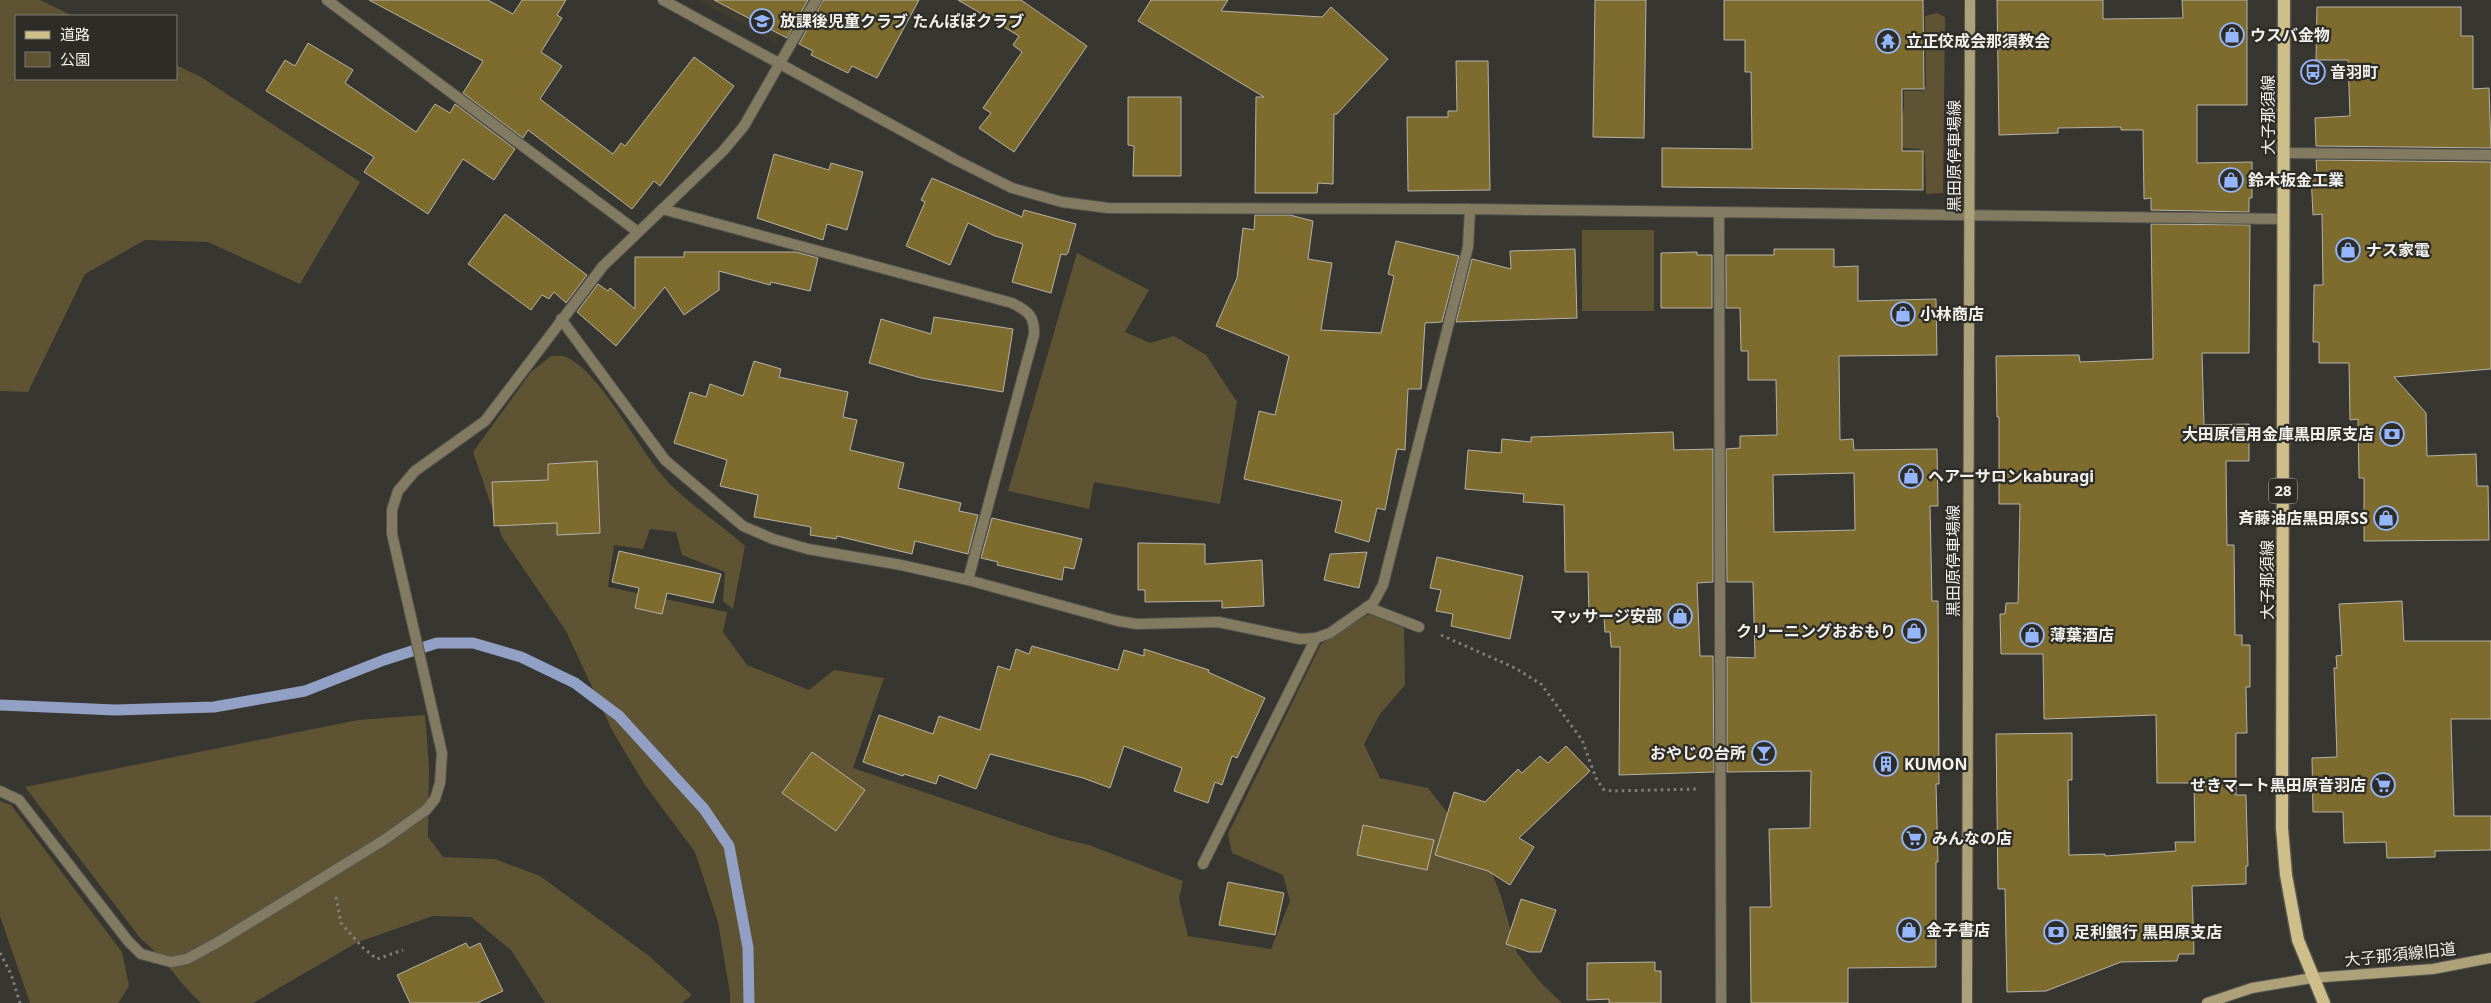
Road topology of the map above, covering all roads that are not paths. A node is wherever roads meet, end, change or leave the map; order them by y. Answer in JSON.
{"nodes":[{"id":1,"x":327,"y":0,"type":"edge"},
{"id":2,"x":663,"y":0,"type":"edge"},
{"id":3,"x":816,"y":0,"type":"edge"},
{"id":4,"x":1970,"y":0,"type":"edge"},
{"id":5,"x":2284,"y":0,"type":"edge"},
{"id":6,"x":780,"y":64,"type":"junction"},
{"id":7,"x":2284,"y":154,"type":"junction"},
{"id":8,"x":2491,"y":154,"type":"edge"},
{"id":9,"x":662,"y":209,"type":"junction"},
{"id":10,"x":1470,"y":209,"type":"junction"},
{"id":11,"x":1719,"y":213,"type":"junction"},
{"id":12,"x":1969,"y":216,"type":"junction"},
{"id":13,"x":2284,"y":219,"type":"junction"},
{"id":14,"x":638,"y":232,"type":"junction"},
{"id":15,"x":560,"y":319,"type":"junction"},
{"id":16,"x":968,"y":580,"type":"junction"},
{"id":17,"x":1368,"y":607,"type":"junction"},
{"id":18,"x":1419,"y":627,"type":"road end"},
{"id":19,"x":1316,"y":638,"type":"junction"},
{"id":20,"x":0,"y":791,"type":"edge"},
{"id":21,"x":1203,"y":864,"type":"dead end"},
{"id":22,"x":2491,"y":958,"type":"edge"},
{"id":23,"x":2312,"y":978,"type":"junction"},
{"id":24,"x":1721,"y":1003,"type":"edge"},
{"id":25,"x":1967,"y":1003,"type":"edge"},
{"id":26,"x":2208,"y":1003,"type":"edge"},
{"id":27,"x":2324,"y":1003,"type":"edge"}],
"edges":[{"from":1,"to":14,"type":"street"},
{"from":2,"to":6,"type":"street"},
{"from":3,"to":6,"type":"street"},
{"from":4,"to":12,"type":"main road","name":"黒田原停車場線"},
{"from":5,"to":7,"type":"main road","name":"大子那須線","number":"28"},
{"from":6,"to":9,"type":"street"},
{"from":6,"to":10,"type":"street"},
{"from":7,"to":8,"type":"street"},
{"from":7,"to":13,"type":"main road","name":"大子那須線","number":"28"},
{"from":9,"to":14,"type":"street"},
{"from":9,"to":16,"type":"street"},
{"from":10,"to":11,"type":"street"},
{"from":10,"to":17,"type":"street"},
{"from":11,"to":12,"type":"street"},
{"from":11,"to":24,"type":"street"},
{"from":12,"to":13,"type":"street"},
{"from":12,"to":25,"type":"main road","name":"黒田原停車場線"},
{"from":13,"to":23,"type":"main road","name":"大子那須線","number":"28"},
{"from":14,"to":15,"type":"street"},
{"from":15,"to":16,"type":"street"},
{"from":15,"to":20,"type":"street"},
{"from":16,"to":19,"type":"street"},
{"from":17,"to":18,"type":"street"},
{"from":17,"to":19,"type":"street"},
{"from":19,"to":21,"type":"street"},
{"from":22,"to":23,"type":"main road","name":"大子那須線旧道"},
{"from":23,"to":26,"type":"main road","name":"大子那須線旧道"},
{"from":23,"to":27,"type":"main road","name":"大子那須線","number":"28"}]}
